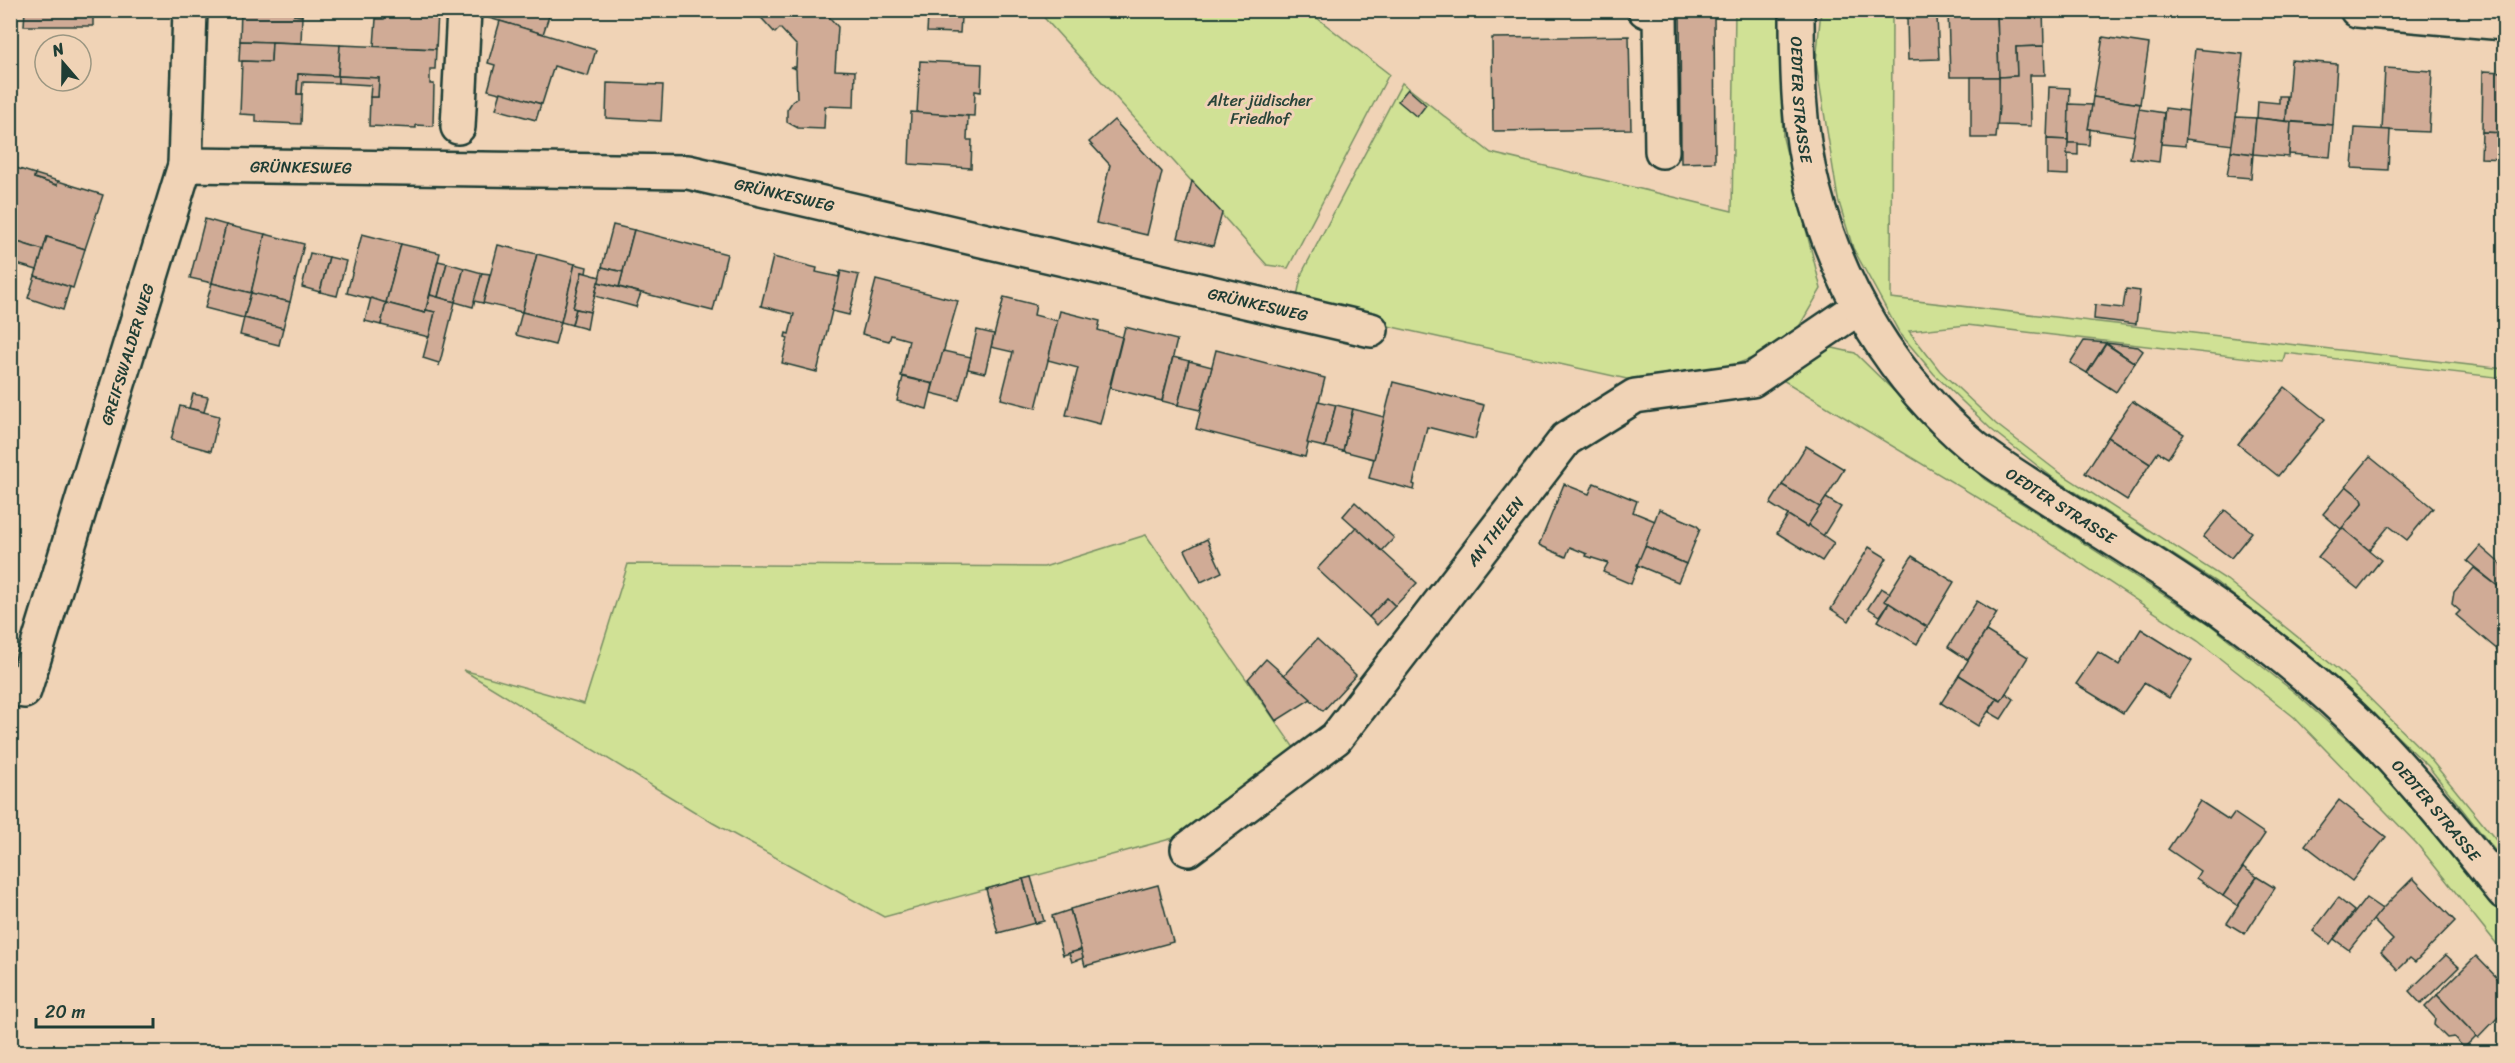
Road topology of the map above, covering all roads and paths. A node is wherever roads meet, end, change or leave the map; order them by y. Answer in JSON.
{"nodes":[{"id":1,"x":190,"y":10,"type":"edge"},
{"id":2,"x":464,"y":10,"type":"edge"},
{"id":3,"x":1646,"y":10,"type":"edge"},
{"id":4,"x":1797,"y":10,"type":"edge"},
{"id":5,"x":2357,"y":10,"type":"edge"},
{"id":6,"x":2505,"y":23,"type":"edge"},
{"id":7,"x":458,"y":127,"type":"dead end"},
{"id":8,"x":1662,"y":151,"type":"dead end"},
{"id":9,"x":185,"y":165,"type":"junction"},
{"id":10,"x":1858,"y":308,"type":"junction"},
{"id":11,"x":1371,"y":330,"type":"dead end"},
{"id":12,"x":24,"y":691,"type":"dead end"},
{"id":13,"x":1188,"y":849,"type":"dead end"},
{"id":14,"x":2505,"y":892,"type":"edge"}],
"edges":[{"from":1,"to":9,"type":"street","name":"GREIFSWALDER WEG"},
{"from":2,"to":7,"type":"street"},
{"from":3,"to":8,"type":"street"},
{"from":4,"to":10,"type":"street","name":"OEDTER STRASSE"},
{"from":5,"to":6,"type":"street"},
{"from":9,"to":11,"type":"street","name":"GRÜNKESWEG"},
{"from":9,"to":12,"type":"street","name":"GREIFSWALDER WEG"},
{"from":10,"to":13,"type":"street","name":"AN THELEN"},
{"from":10,"to":14,"type":"street","name":"OEDTER STRASSE"}]}
